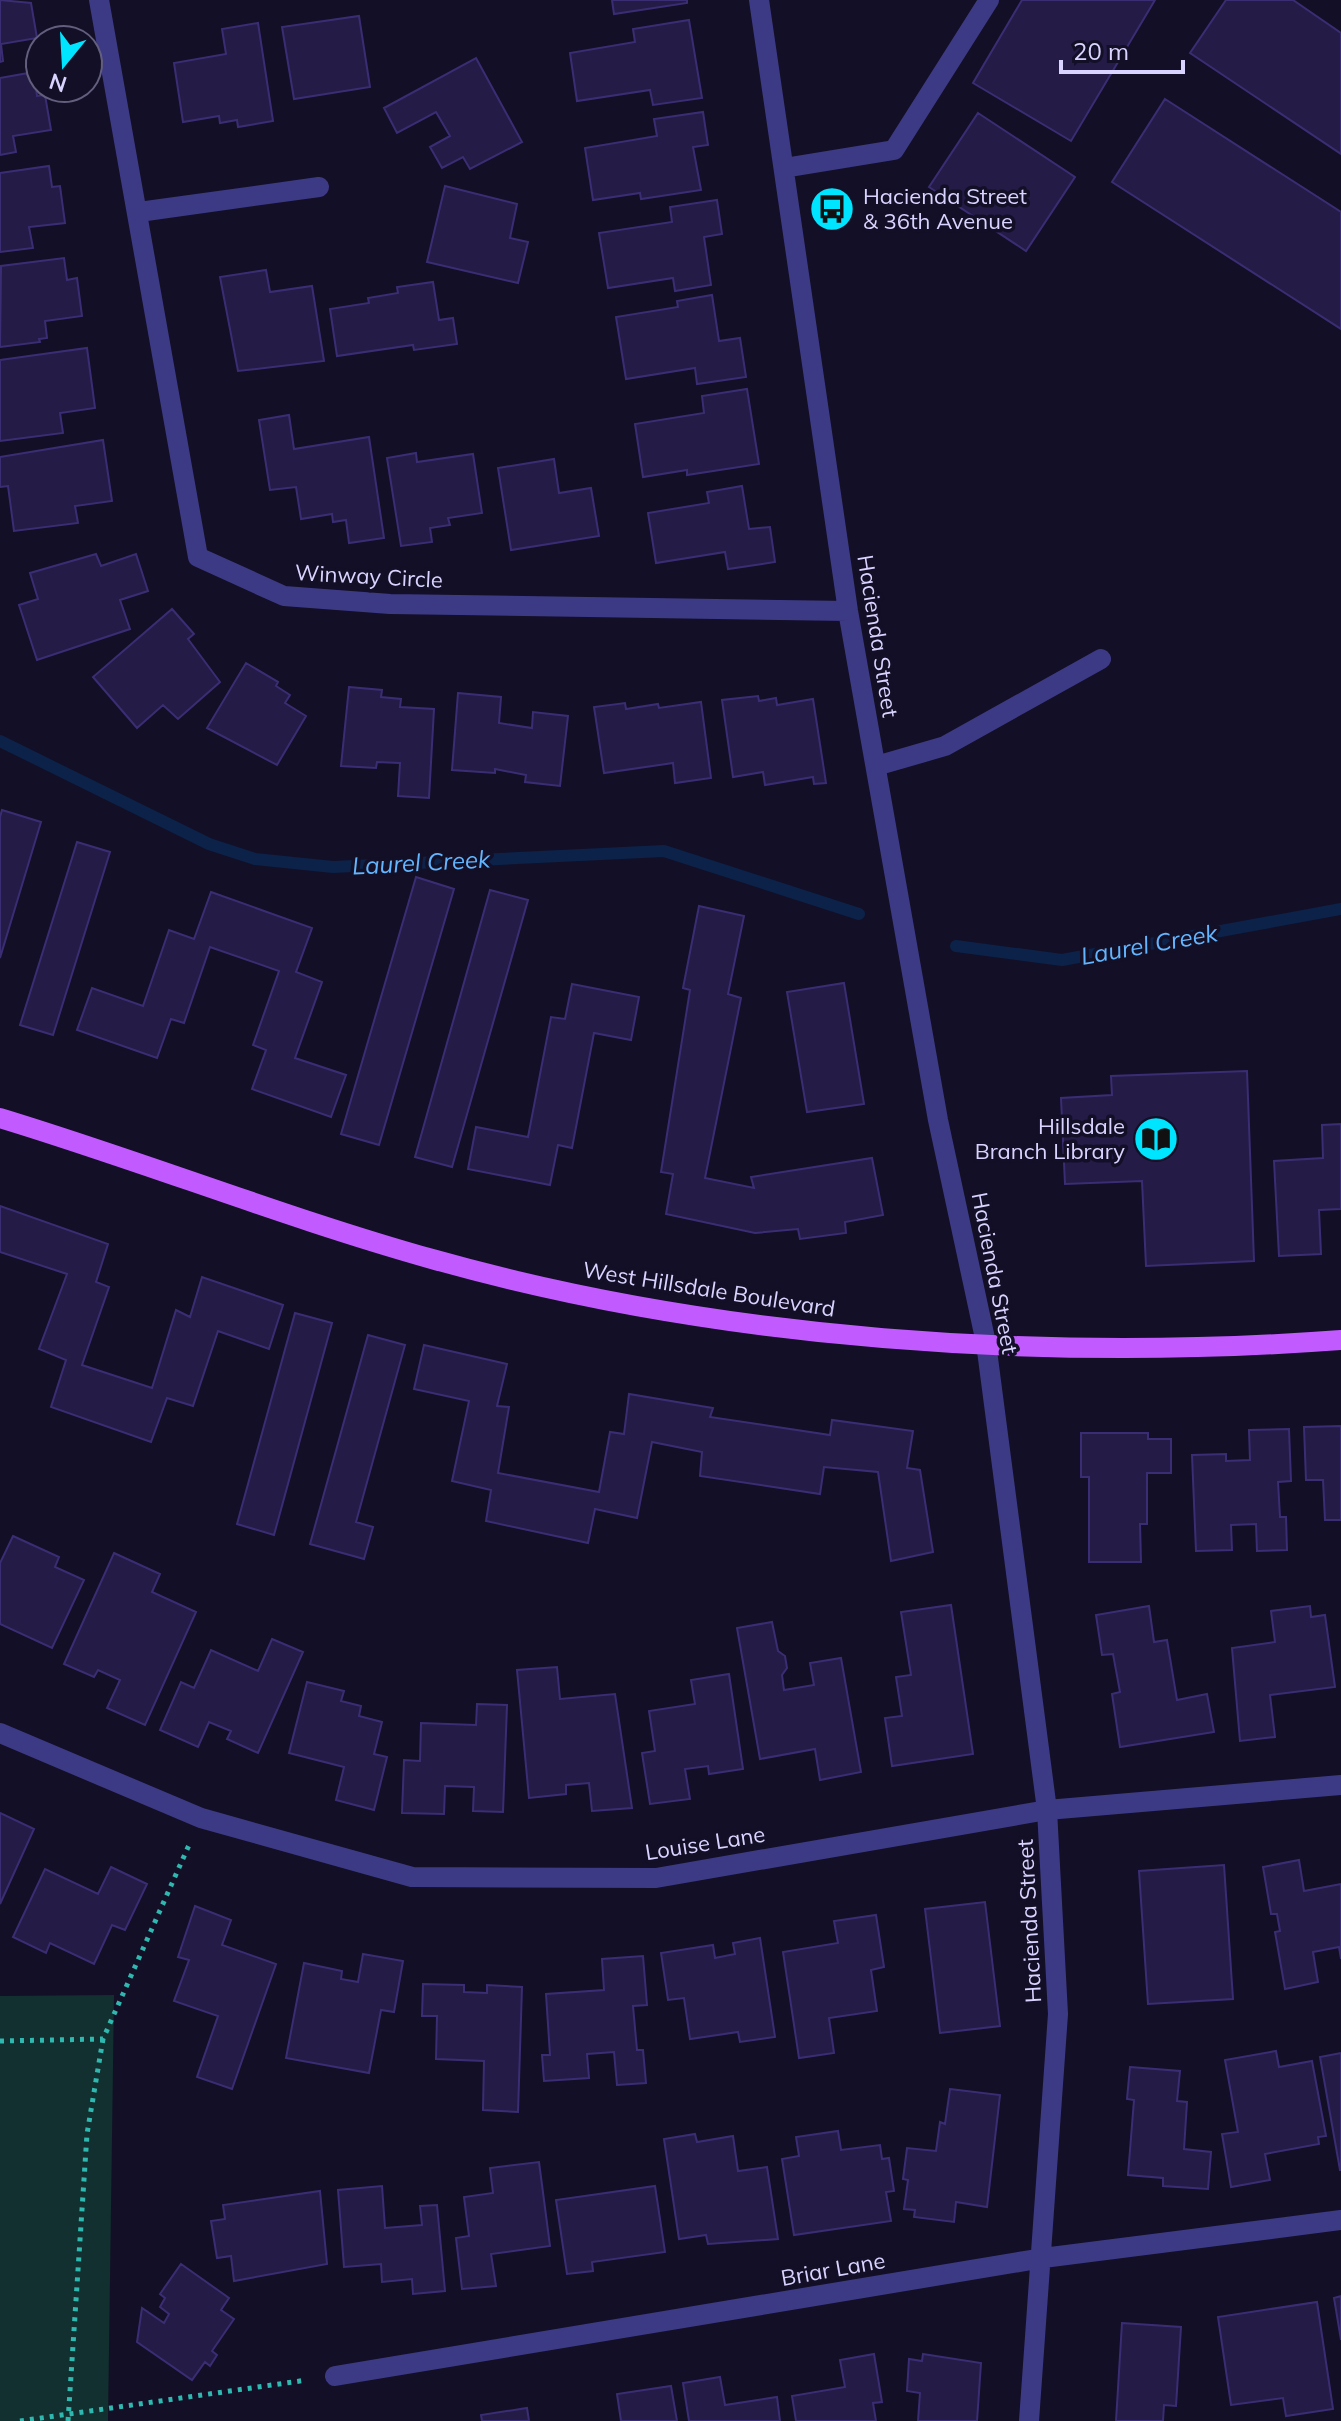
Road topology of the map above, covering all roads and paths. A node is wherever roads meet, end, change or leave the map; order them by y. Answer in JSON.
{"nodes":[{"id":1,"x":99,"y":0,"type":"edge"},
{"id":2,"x":759,"y":0,"type":"edge"},
{"id":3,"x":989,"y":0,"type":"edge"},
{"id":4,"x":784,"y":168,"type":"junction"},
{"id":5,"x":319,"y":187,"type":"dead end"},
{"id":6,"x":139,"y":212,"type":"junction"},
{"id":7,"x":848,"y":611,"type":"junction"},
{"id":8,"x":1101,"y":659,"type":"dead end"},
{"id":9,"x":876,"y":766,"type":"junction"},
{"id":10,"x":0,"y":1118,"type":"edge"},
{"id":11,"x":1341,"y":1340,"type":"edge"},
{"id":12,"x":986,"y":1343,"type":"junction"},
{"id":13,"x":0,"y":1733,"type":"edge"},
{"id":14,"x":1341,"y":1785,"type":"edge"},
{"id":15,"x":1047,"y":1810,"type":"junction"},
{"id":16,"x":201,"y":1818,"type":"junction"},
{"id":17,"x":103,"y":2039,"type":"junction"},
{"id":18,"x":0,"y":2041,"type":"edge"},
{"id":19,"x":1341,"y":2220,"type":"edge"},
{"id":20,"x":1043,"y":2258,"type":"junction"},
{"id":21,"x":335,"y":2376,"type":"joint"},
{"id":22,"x":68,"y":2412,"type":"junction"},
{"id":23,"x":20,"y":2421,"type":"edge"},
{"id":24,"x":68,"y":2421,"type":"edge"},
{"id":25,"x":1029,"y":2421,"type":"edge"}],
"edges":[{"from":1,"to":6,"type":"street","name":"Winway Circle"},
{"from":2,"to":4,"type":"street","name":"Hacienda Street"},
{"from":3,"to":4,"type":"street"},
{"from":4,"to":7,"type":"street","name":"Hacienda Street"},
{"from":5,"to":6,"type":"street"},
{"from":6,"to":7,"type":"street","name":"Winway Circle"},
{"from":7,"to":9,"type":"street","name":"Hacienda Street"},
{"from":8,"to":9,"type":"street"},
{"from":9,"to":12,"type":"street","name":"Hacienda Street"},
{"from":10,"to":12,"type":"main road","name":"West Hillsdale Boulevard"},
{"from":11,"to":12,"type":"main road","name":"West Hillsdale Boulevard"},
{"from":12,"to":15,"type":"street","name":"Hacienda Street"},
{"from":13,"to":16,"type":"street","name":"Louise Lane"},
{"from":14,"to":15,"type":"street","name":"Louise Lane"},
{"from":15,"to":16,"type":"street","name":"Louise Lane"},
{"from":15,"to":20,"type":"street","name":"Hacienda Street"},
{"from":16,"to":17,"type":"path"},
{"from":17,"to":18,"type":"path"},
{"from":17,"to":22,"type":"path"},
{"from":19,"to":20,"type":"street","name":"Briar Lane"},
{"from":20,"to":21,"type":"street","name":"Briar Lane"},
{"from":20,"to":25,"type":"street","name":"Hacienda Street"},
{"from":21,"to":22,"type":"path"},
{"from":22,"to":23,"type":"path"},
{"from":22,"to":24,"type":"path"}]}
